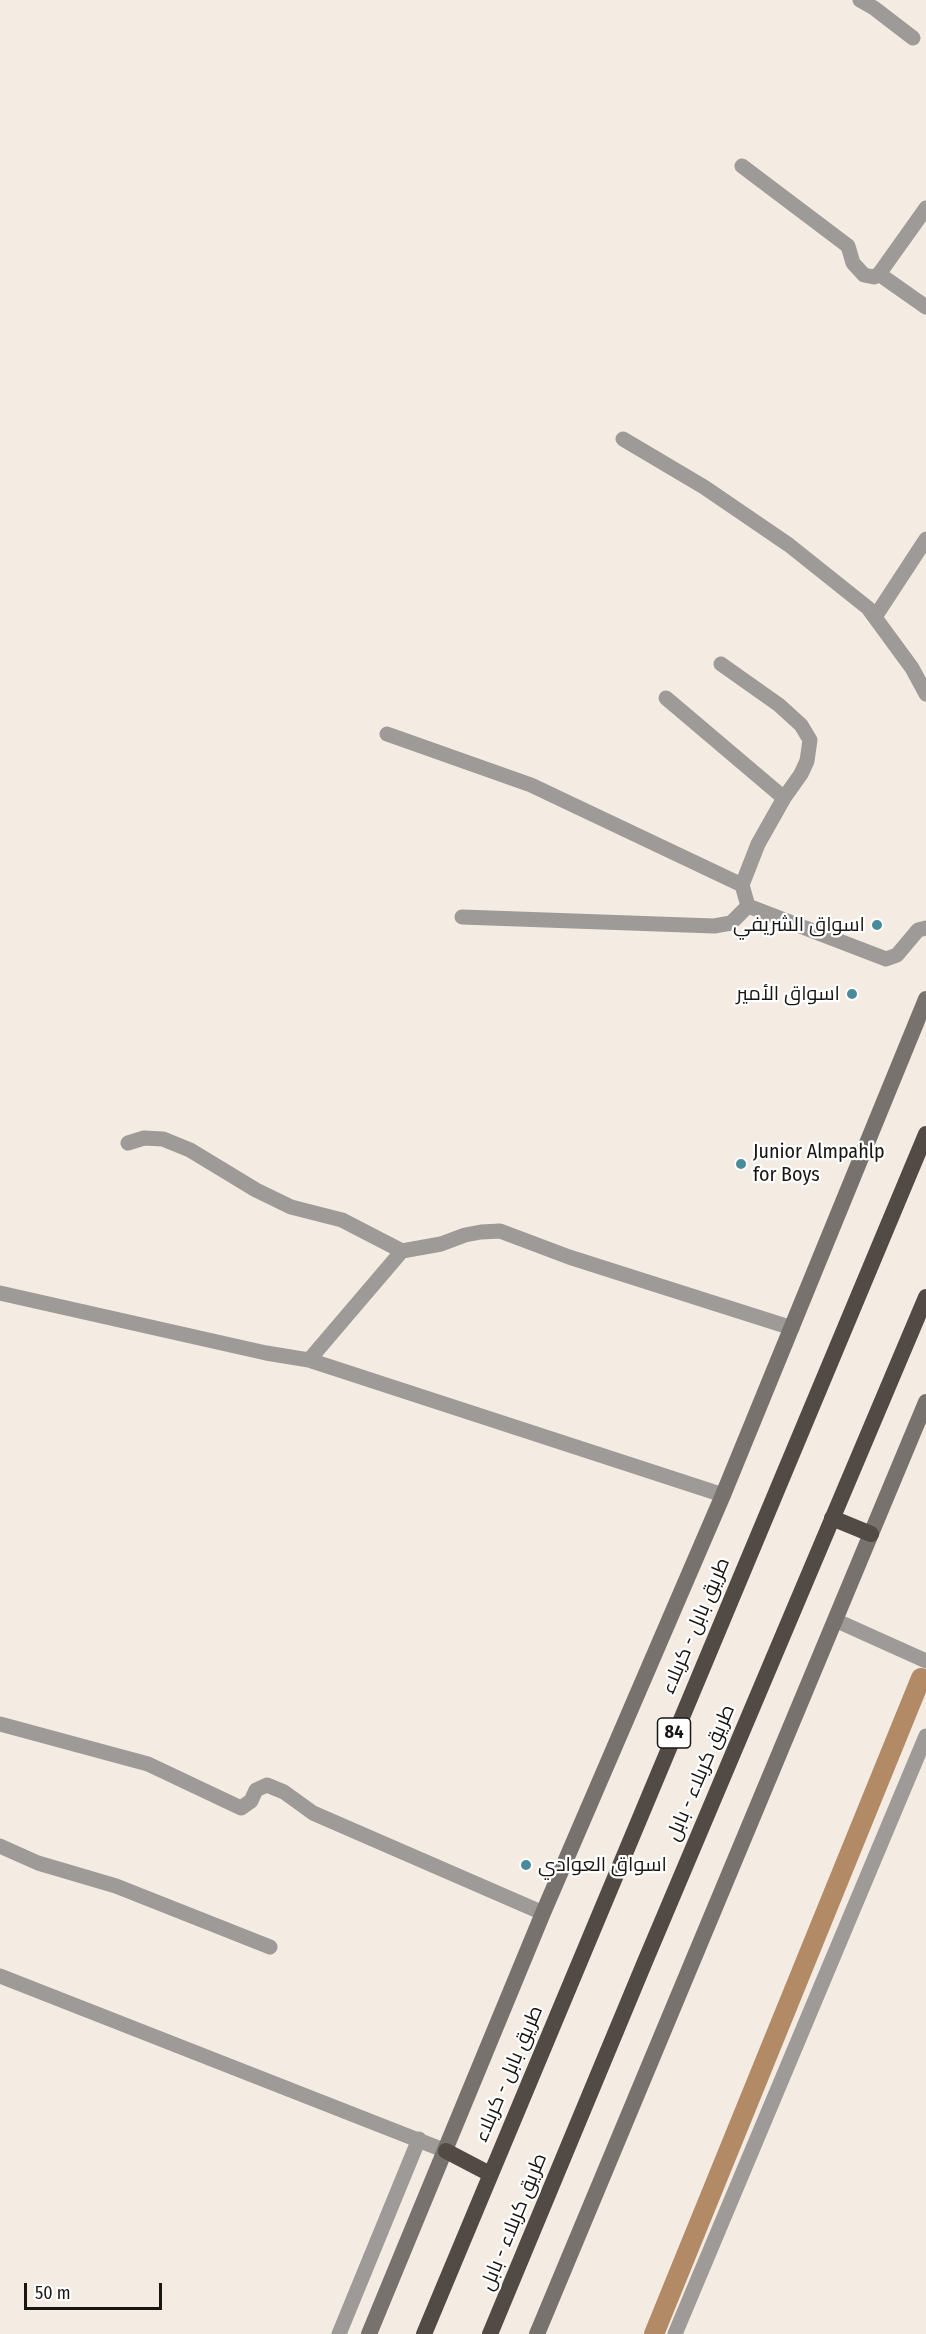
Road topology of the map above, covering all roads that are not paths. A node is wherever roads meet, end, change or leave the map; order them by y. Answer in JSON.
{"nodes":[{"id":1,"x":860,"y":0,"type":"edge"},
{"id":2,"x":914,"y":38,"type":"dead end"},
{"id":3,"x":742,"y":166,"type":"dead end"},
{"id":4,"x":926,"y":208,"type":"edge"},
{"id":5,"x":879,"y":274,"type":"junction"},
{"id":6,"x":926,"y":307,"type":"edge"},
{"id":7,"x":623,"y":439,"type":"dead end"},
{"id":8,"x":926,"y":539,"type":"edge"},
{"id":9,"x":875,"y":617,"type":"junction"},
{"id":10,"x":721,"y":664,"type":"dead end"},
{"id":11,"x":926,"y":694,"type":"edge"},
{"id":12,"x":666,"y":698,"type":"dead end"},
{"id":13,"x":387,"y":734,"type":"dead end"},
{"id":14,"x":784,"y":798,"type":"junction"},
{"id":15,"x":742,"y":885,"type":"junction"},
{"id":16,"x":748,"y":906,"type":"junction"},
{"id":17,"x":462,"y":917,"type":"dead end"},
{"id":18,"x":926,"y":928,"type":"edge"},
{"id":19,"x":926,"y":999,"type":"edge"},
{"id":20,"x":926,"y":1134,"type":"edge"},
{"id":21,"x":128,"y":1143,"type":"dead end"},
{"id":22,"x":402,"y":1251,"type":"junction"},
{"id":23,"x":0,"y":1293,"type":"edge"},
{"id":24,"x":926,"y":1297,"type":"edge"},
{"id":25,"x":792,"y":1328,"type":"junction"},
{"id":26,"x":309,"y":1360,"type":"junction"},
{"id":27,"x":926,"y":1402,"type":"edge"},
{"id":28,"x":723,"y":1495,"type":"junction"},
{"id":29,"x":832,"y":1518,"type":"junction"},
{"id":30,"x":871,"y":1534,"type":"junction"},
{"id":31,"x":835,"y":1620,"type":"junction"},
{"id":32,"x":926,"y":1661,"type":"edge"},
{"id":33,"x":0,"y":1724,"type":"edge"},
{"id":34,"x":926,"y":1736,"type":"edge"},
{"id":35,"x":0,"y":1846,"type":"edge"},
{"id":36,"x":543,"y":1913,"type":"junction"},
{"id":37,"x":270,"y":1947,"type":"dead end"},
{"id":38,"x":0,"y":1976,"type":"edge"},
{"id":39,"x":419,"y":2139,"type":"junction"},
{"id":40,"x":446,"y":2151,"type":"junction"},
{"id":41,"x":490,"y":2174,"type":"junction"},
{"id":42,"x":339,"y":2334,"type":"edge"},
{"id":43,"x":369,"y":2334,"type":"edge"},
{"id":44,"x":424,"y":2334,"type":"edge"},
{"id":45,"x":490,"y":2334,"type":"edge"},
{"id":46,"x":537,"y":2334,"type":"edge"},
{"id":47,"x":675,"y":2334,"type":"edge"}],
"edges":[{"from":1,"to":2,"type":"street"},
{"from":3,"to":5,"type":"street"},
{"from":4,"to":5,"type":"street"},
{"from":5,"to":6,"type":"street"},
{"from":7,"to":9,"type":"street"},
{"from":8,"to":9,"type":"street"},
{"from":9,"to":11,"type":"street"},
{"from":10,"to":14,"type":"street"},
{"from":12,"to":14,"type":"street"},
{"from":13,"to":15,"type":"street"},
{"from":14,"to":15,"type":"street"},
{"from":15,"to":16,"type":"street"},
{"from":16,"to":17,"type":"street"},
{"from":16,"to":18,"type":"street"},
{"from":19,"to":25,"type":"main road"},
{"from":20,"to":41,"type":"highway","name":"طريق بابل - كربلاء","number":"84"},
{"from":21,"to":22,"type":"street"},
{"from":22,"to":25,"type":"street"},
{"from":22,"to":26,"type":"street"},
{"from":23,"to":26,"type":"street"},
{"from":24,"to":29,"type":"highway","name":"طريق كربلاء - بابل"},
{"from":25,"to":28,"type":"main road"},
{"from":26,"to":28,"type":"street"},
{"from":27,"to":30,"type":"main road"},
{"from":28,"to":36,"type":"main road"},
{"from":29,"to":30,"type":"highway"},
{"from":29,"to":45,"type":"highway","name":"طريق كربلاء - بابل"},
{"from":30,"to":31,"type":"main road"},
{"from":31,"to":32,"type":"street"},
{"from":31,"to":46,"type":"main road"},
{"from":33,"to":36,"type":"street"},
{"from":34,"to":47,"type":"street"},
{"from":35,"to":37,"type":"street"},
{"from":36,"to":40,"type":"main road"},
{"from":38,"to":39,"type":"street"},
{"from":39,"to":40,"type":"street"},
{"from":39,"to":42,"type":"street"},
{"from":40,"to":41,"type":"highway"},
{"from":40,"to":43,"type":"main road"},
{"from":41,"to":44,"type":"highway","name":"طريق بابل - كربلاء","number":"84"}]}
